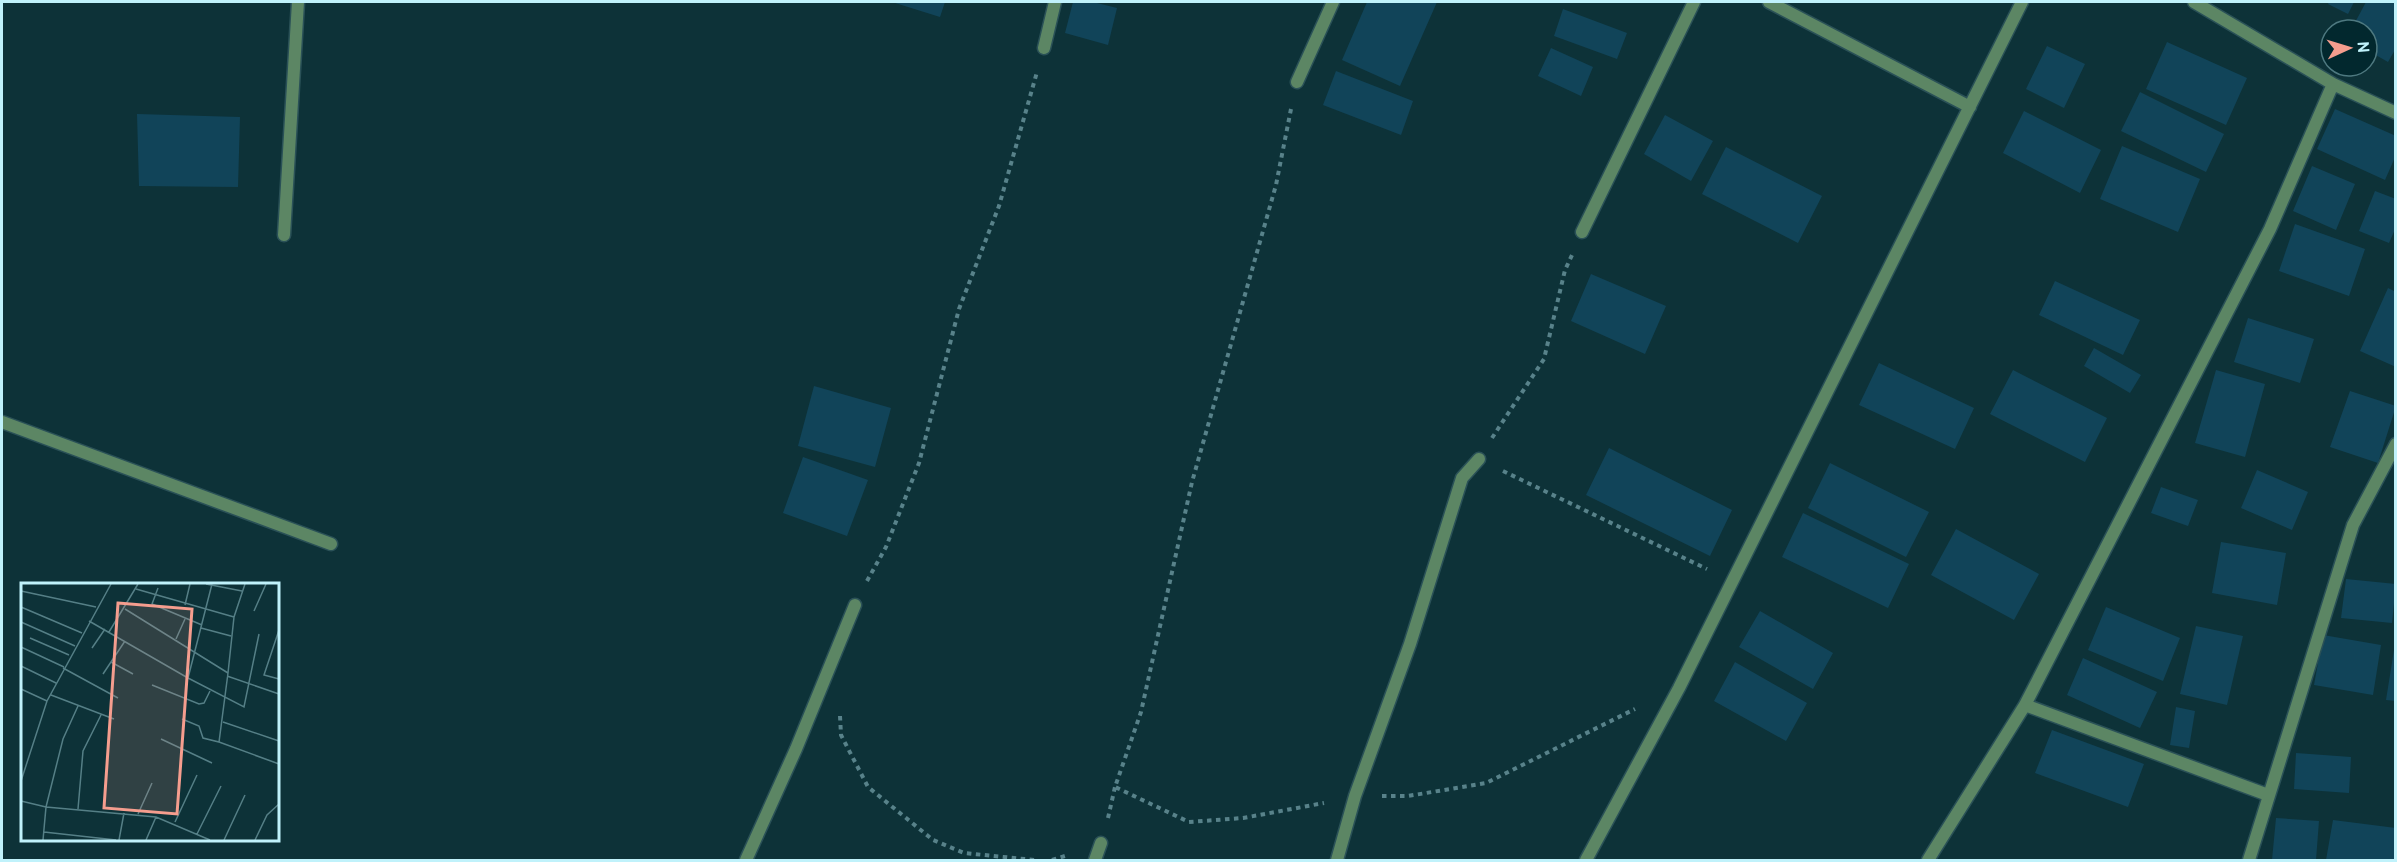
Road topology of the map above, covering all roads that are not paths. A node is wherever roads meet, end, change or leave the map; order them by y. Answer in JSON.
{"nodes":[{"id":1,"x":298,"y":2,"type":"edge"},
{"id":2,"x":1055,"y":2,"type":"edge"},
{"id":3,"x":1333,"y":2,"type":"edge"},
{"id":4,"x":1694,"y":2,"type":"edge"},
{"id":5,"x":1769,"y":2,"type":"edge"},
{"id":6,"x":2022,"y":2,"type":"edge"},
{"id":7,"x":2194,"y":2,"type":"edge"},
{"id":8,"x":1044,"y":48,"type":"road end"},
{"id":9,"x":1297,"y":82,"type":"road end"},
{"id":10,"x":2333,"y":84,"type":"junction"},
{"id":11,"x":1970,"y":107,"type":"junction"},
{"id":12,"x":2396,"y":113,"type":"edge"},
{"id":13,"x":1582,"y":232,"type":"road end"},
{"id":14,"x":284,"y":235,"type":"dead end"},
{"id":15,"x":2,"y":422,"type":"edge"},
{"id":16,"x":2396,"y":444,"type":"edge"},
{"id":17,"x":1479,"y":459,"type":"road end"},
{"id":18,"x":331,"y":544,"type":"dead end"},
{"id":19,"x":855,"y":605,"type":"road end"},
{"id":20,"x":2025,"y":705,"type":"junction"},
{"id":21,"x":2268,"y":795,"type":"junction"},
{"id":22,"x":1101,"y":843,"type":"dead end"},
{"id":23,"x":746,"y":861,"type":"edge"},
{"id":24,"x":1095,"y":861,"type":"edge"},
{"id":25,"x":1337,"y":861,"type":"edge"},
{"id":26,"x":1586,"y":861,"type":"edge"},
{"id":27,"x":1928,"y":861,"type":"edge"},
{"id":28,"x":2249,"y":861,"type":"edge"}],
"edges":[{"from":1,"to":14,"type":"street"},
{"from":2,"to":8,"type":"street"},
{"from":3,"to":9,"type":"street"},
{"from":4,"to":13,"type":"street"},
{"from":5,"to":11,"type":"street"},
{"from":6,"to":11,"type":"street"},
{"from":7,"to":10,"type":"street"},
{"from":10,"to":12,"type":"street"},
{"from":10,"to":20,"type":"street"},
{"from":11,"to":26,"type":"street"},
{"from":15,"to":18,"type":"street"},
{"from":16,"to":21,"type":"street"},
{"from":17,"to":25,"type":"street"},
{"from":19,"to":23,"type":"street"},
{"from":20,"to":21,"type":"street"},
{"from":20,"to":27,"type":"street"},
{"from":21,"to":28,"type":"street"},
{"from":22,"to":24,"type":"street"}]}
